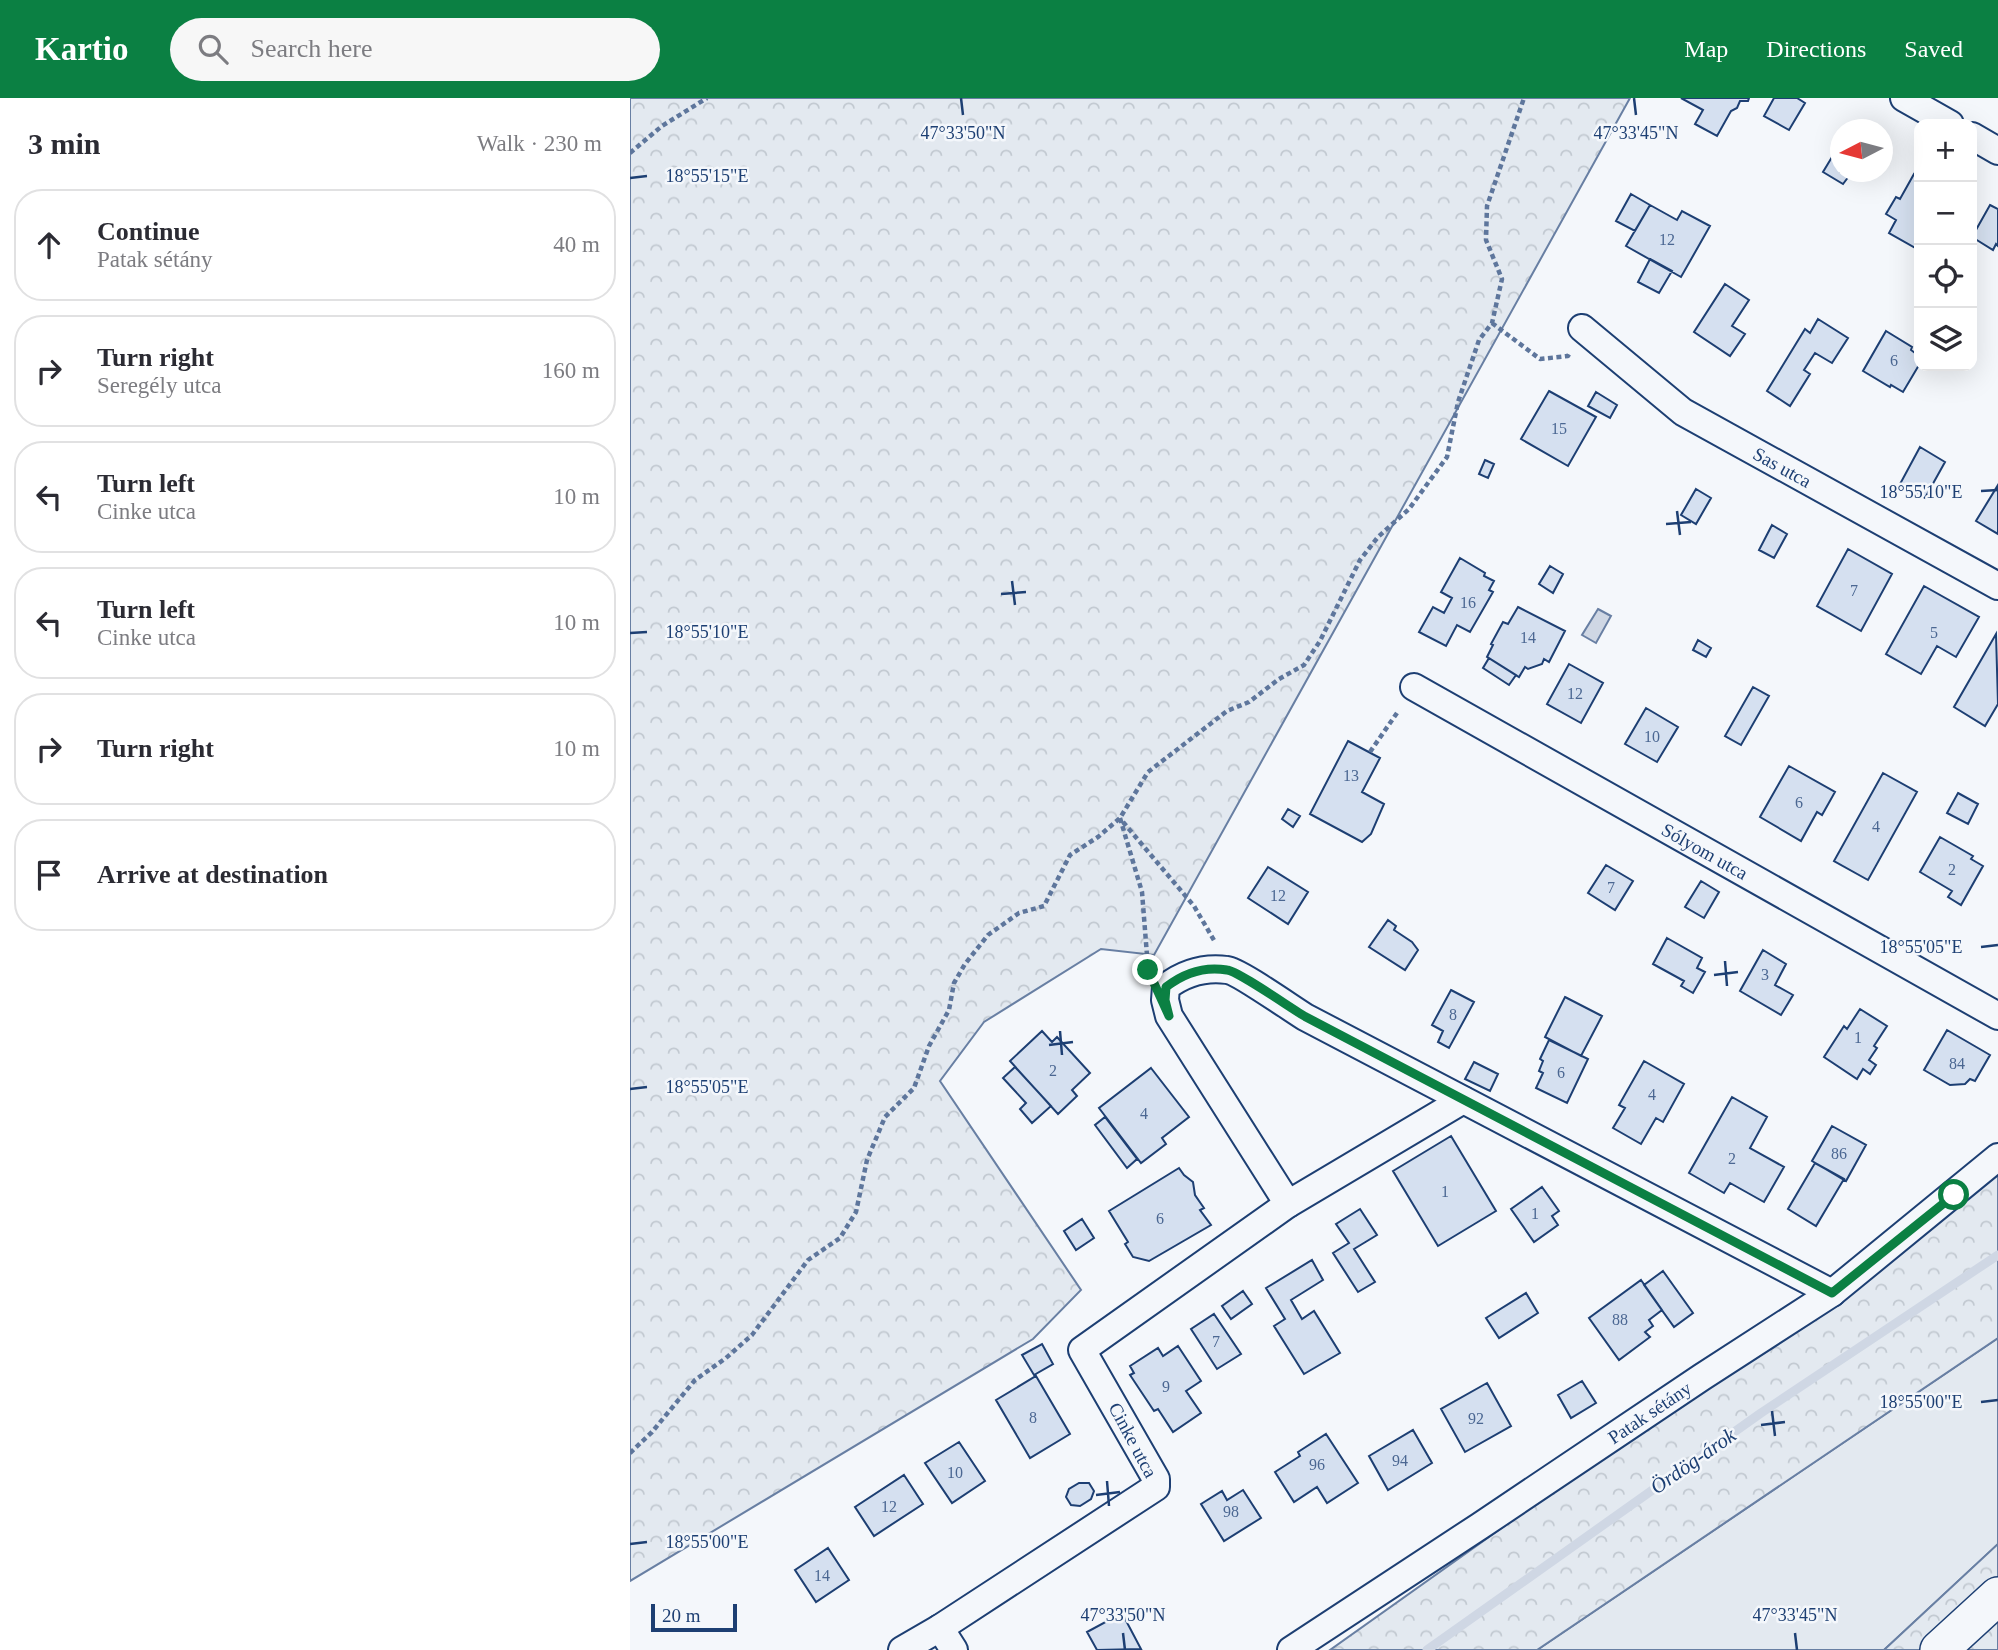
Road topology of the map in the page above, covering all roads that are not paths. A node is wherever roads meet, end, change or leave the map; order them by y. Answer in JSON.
{"nodes":[{"id":1,"x":1904,"y":98,"type":"edge"},
{"id":2,"x":1941,"y":119,"type":"edge"},
{"id":3,"x":1977,"y":139,"type":"edge"},
{"id":4,"x":1998,"y":151,"type":"edge"},
{"id":5,"x":1582,"y":328,"type":"road end"},
{"id":6,"x":1998,"y":586,"type":"edge"},
{"id":7,"x":1414,"y":687,"type":"road end"},
{"id":8,"x":1998,"y":1016,"type":"edge"},
{"id":9,"x":1463,"y":1100,"type":"junction"},
{"id":10,"x":1998,"y":1157,"type":"edge"},
{"id":11,"x":1288,"y":1204,"type":"junction"},
{"id":12,"x":1832,"y":1293,"type":"junction"},
{"id":13,"x":1998,"y":1596,"type":"edge"},
{"id":14,"x":940,"y":1628,"type":"junction"},
{"id":15,"x":902,"y":1650,"type":"edge"},
{"id":16,"x":954,"y":1650,"type":"edge"},
{"id":17,"x":1291,"y":1650,"type":"edge"},
{"id":18,"x":1939,"y":1650,"type":"edge"}],
"edges":[{"from":1,"to":2,"type":"street"},
{"from":3,"to":4,"type":"street"},
{"from":5,"to":6,"type":"street","name":"Sas utca"},
{"from":7,"to":8,"type":"street","name":"Sólyom utca"},
{"from":9,"to":11,"type":"street","name":"Cinke utca"},
{"from":9,"to":11,"type":"street"},
{"from":9,"to":12,"type":"street"},
{"from":10,"to":12,"type":"street","name":"Patak sétány"},
{"from":11,"to":14,"type":"street","name":"Cinke utca"},
{"from":12,"to":17,"type":"street","name":"Patak sétány"},
{"from":13,"to":18,"type":"street"},
{"from":14,"to":15,"type":"street","name":"Cinke utca"},
{"from":14,"to":16,"type":"street"}]}
